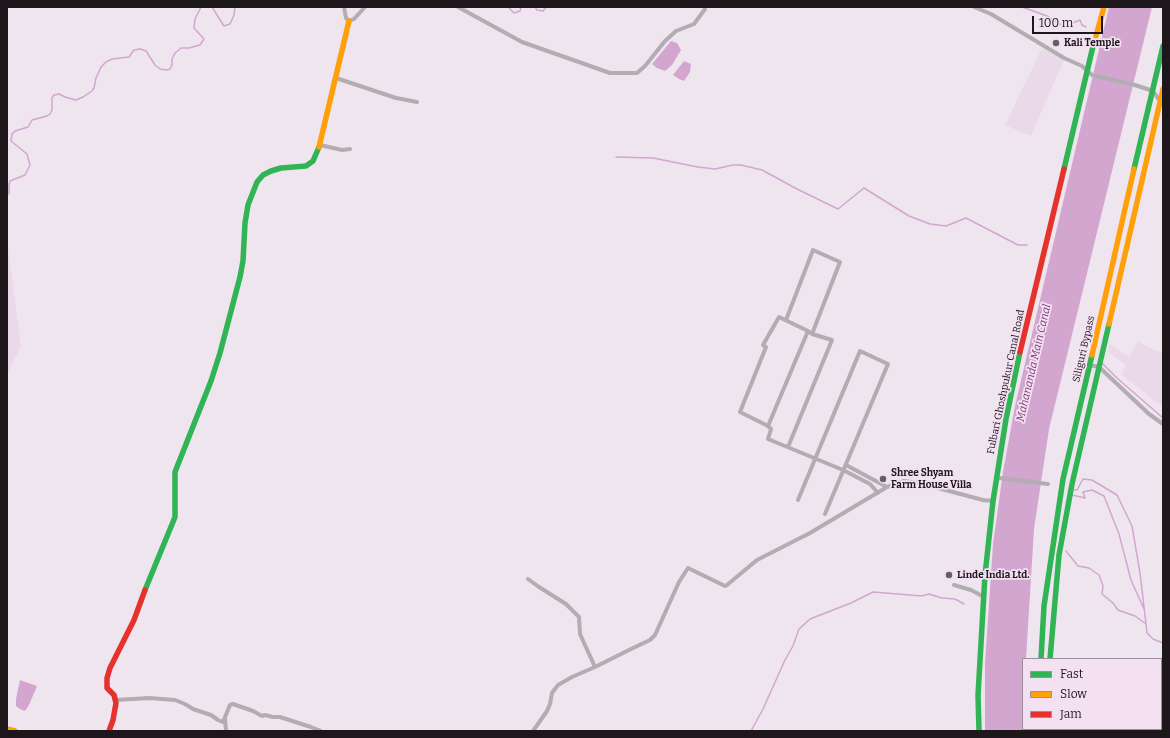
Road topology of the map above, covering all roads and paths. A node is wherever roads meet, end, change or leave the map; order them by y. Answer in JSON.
{"nodes":[{"id":1,"x":344,"y":7,"type":"edge"},
{"id":2,"x":365,"y":7,"type":"edge"},
{"id":3,"x":458,"y":7,"type":"edge"},
{"id":4,"x":974,"y":7,"type":"edge"},
{"id":5,"x":1104,"y":7,"type":"edge"},
{"id":6,"x":705,"y":9,"type":"dead end"},
{"id":7,"x":349,"y":21,"type":"junction"},
{"id":8,"x":1096,"y":36,"type":"joint"},
{"id":9,"x":1094,"y":42,"type":"joint"},
{"id":10,"x":1163,"y":46,"type":"edge"},
{"id":11,"x":1090,"y":73,"type":"junction"},
{"id":12,"x":336,"y":78,"type":"junction"},
{"id":13,"x":1163,"y":89,"type":"edge"},
{"id":14,"x":1153,"y":91,"type":"junction"},
{"id":15,"x":417,"y":102,"type":"dead end"},
{"id":16,"x":1162,"y":102,"type":"edge"},
{"id":17,"x":320,"y":144,"type":"junction"},
{"id":18,"x":350,"y":149,"type":"dead end"},
{"id":19,"x":786,"y":320,"type":"junction"},
{"id":20,"x":810,"y":332,"type":"junction"},
{"id":21,"x":1089,"y":365,"type":"junction"},
{"id":22,"x":1099,"y":367,"type":"junction"},
{"id":23,"x":1163,"y":424,"type":"edge"},
{"id":24,"x":768,"y":426,"type":"junction"},
{"id":25,"x":788,"y":447,"type":"junction"},
{"id":26,"x":815,"y":459,"type":"junction"},
{"id":27,"x":846,"y":465,"type":"junction"},
{"id":28,"x":843,"y":470,"type":"junction"},
{"id":29,"x":997,"y":479,"type":"junction"},
{"id":30,"x":1046,"y":484,"type":"dead end"},
{"id":31,"x":887,"y":487,"type":"junction"},
{"id":32,"x":878,"y":493,"type":"junction"},
{"id":33,"x":798,"y":500,"type":"dead end"},
{"id":34,"x":992,"y":501,"type":"junction"},
{"id":35,"x":825,"y":514,"type":"dead end"},
{"id":36,"x":528,"y":579,"type":"dead end"},
{"id":37,"x":954,"y":585,"type":"dead end"},
{"id":38,"x":984,"y":597,"type":"junction"},
{"id":39,"x":1041,"y":658,"type":"edge"},
{"id":40,"x":1050,"y":658,"type":"edge"},
{"id":41,"x":595,"y":667,"type":"junction"},
{"id":42,"x":116,"y":700,"type":"junction"},
{"id":43,"x":225,"y":718,"type":"junction"},
{"id":44,"x":7,"y":729,"type":"edge"},
{"id":45,"x":15,"y":731,"type":"edge"},
{"id":46,"x":109,"y":731,"type":"edge"},
{"id":47,"x":226,"y":731,"type":"edge"},
{"id":48,"x":321,"y":731,"type":"edge"},
{"id":49,"x":533,"y":731,"type":"edge"},
{"id":50,"x":978,"y":731,"type":"edge"}],
"edges":[{"from":1,"to":7,"type":"street"},
{"from":2,"to":7,"type":"street"},
{"from":3,"to":6,"type":"street"},
{"from":4,"to":11,"type":"street"},
{"from":5,"to":8,"type":"main road"},
{"from":7,"to":12,"type":"main road"},
{"from":8,"to":9,"type":"street"},
{"from":9,"to":11,"type":"main road","name":"Fulbari Ghoshpukur Canal Road"},
{"from":10,"to":14,"type":"main road","name":"Siliguri Bypass"},
{"from":11,"to":14,"type":"street"},
{"from":11,"to":29,"type":"main road","name":"Fulbari Ghoshpukur Canal Road"},
{"from":12,"to":15,"type":"street"},
{"from":12,"to":17,"type":"main road"},
{"from":13,"to":16,"type":"main road"},
{"from":14,"to":16,"type":"street"},
{"from":14,"to":21,"type":"main road","name":"Siliguri Bypass"},
{"from":16,"to":22,"type":"main road"},
{"from":17,"to":18,"type":"street"},
{"from":17,"to":42,"type":"main road"},
{"from":19,"to":20,"type":"street"},
{"from":19,"to":20,"type":"street"},
{"from":19,"to":24,"type":"street"},
{"from":20,"to":24,"type":"street"},
{"from":20,"to":25,"type":"street"},
{"from":21,"to":22,"type":"street"},
{"from":21,"to":39,"type":"main road","name":"Siliguri Bypass"},
{"from":22,"to":23,"type":"street"},
{"from":22,"to":40,"type":"main road"},
{"from":24,"to":25,"type":"street"},
{"from":25,"to":26,"type":"street"},
{"from":26,"to":27,"type":"street"},
{"from":26,"to":28,"type":"street"},
{"from":26,"to":33,"type":"street"},
{"from":27,"to":28,"type":"street"},
{"from":27,"to":31,"type":"street"},
{"from":28,"to":32,"type":"street"},
{"from":28,"to":35,"type":"street"},
{"from":29,"to":30,"type":"street"},
{"from":29,"to":34,"type":"main road","name":"Fulbari Ghoshpukur Canal Road"},
{"from":31,"to":32,"type":"street"},
{"from":31,"to":34,"type":"street"},
{"from":32,"to":41,"type":"street"},
{"from":34,"to":38,"type":"main road","name":"Fulbari Ghoshpukur Canal Road"},
{"from":36,"to":41,"type":"street"},
{"from":37,"to":38,"type":"street"},
{"from":38,"to":50,"type":"main road","name":"Fulbari Ghoshpukur Canal Road"},
{"from":41,"to":49,"type":"street"},
{"from":42,"to":43,"type":"street"},
{"from":42,"to":46,"type":"main road"},
{"from":43,"to":47,"type":"street"},
{"from":43,"to":48,"type":"street"},
{"from":44,"to":45,"type":"main road"}]}
